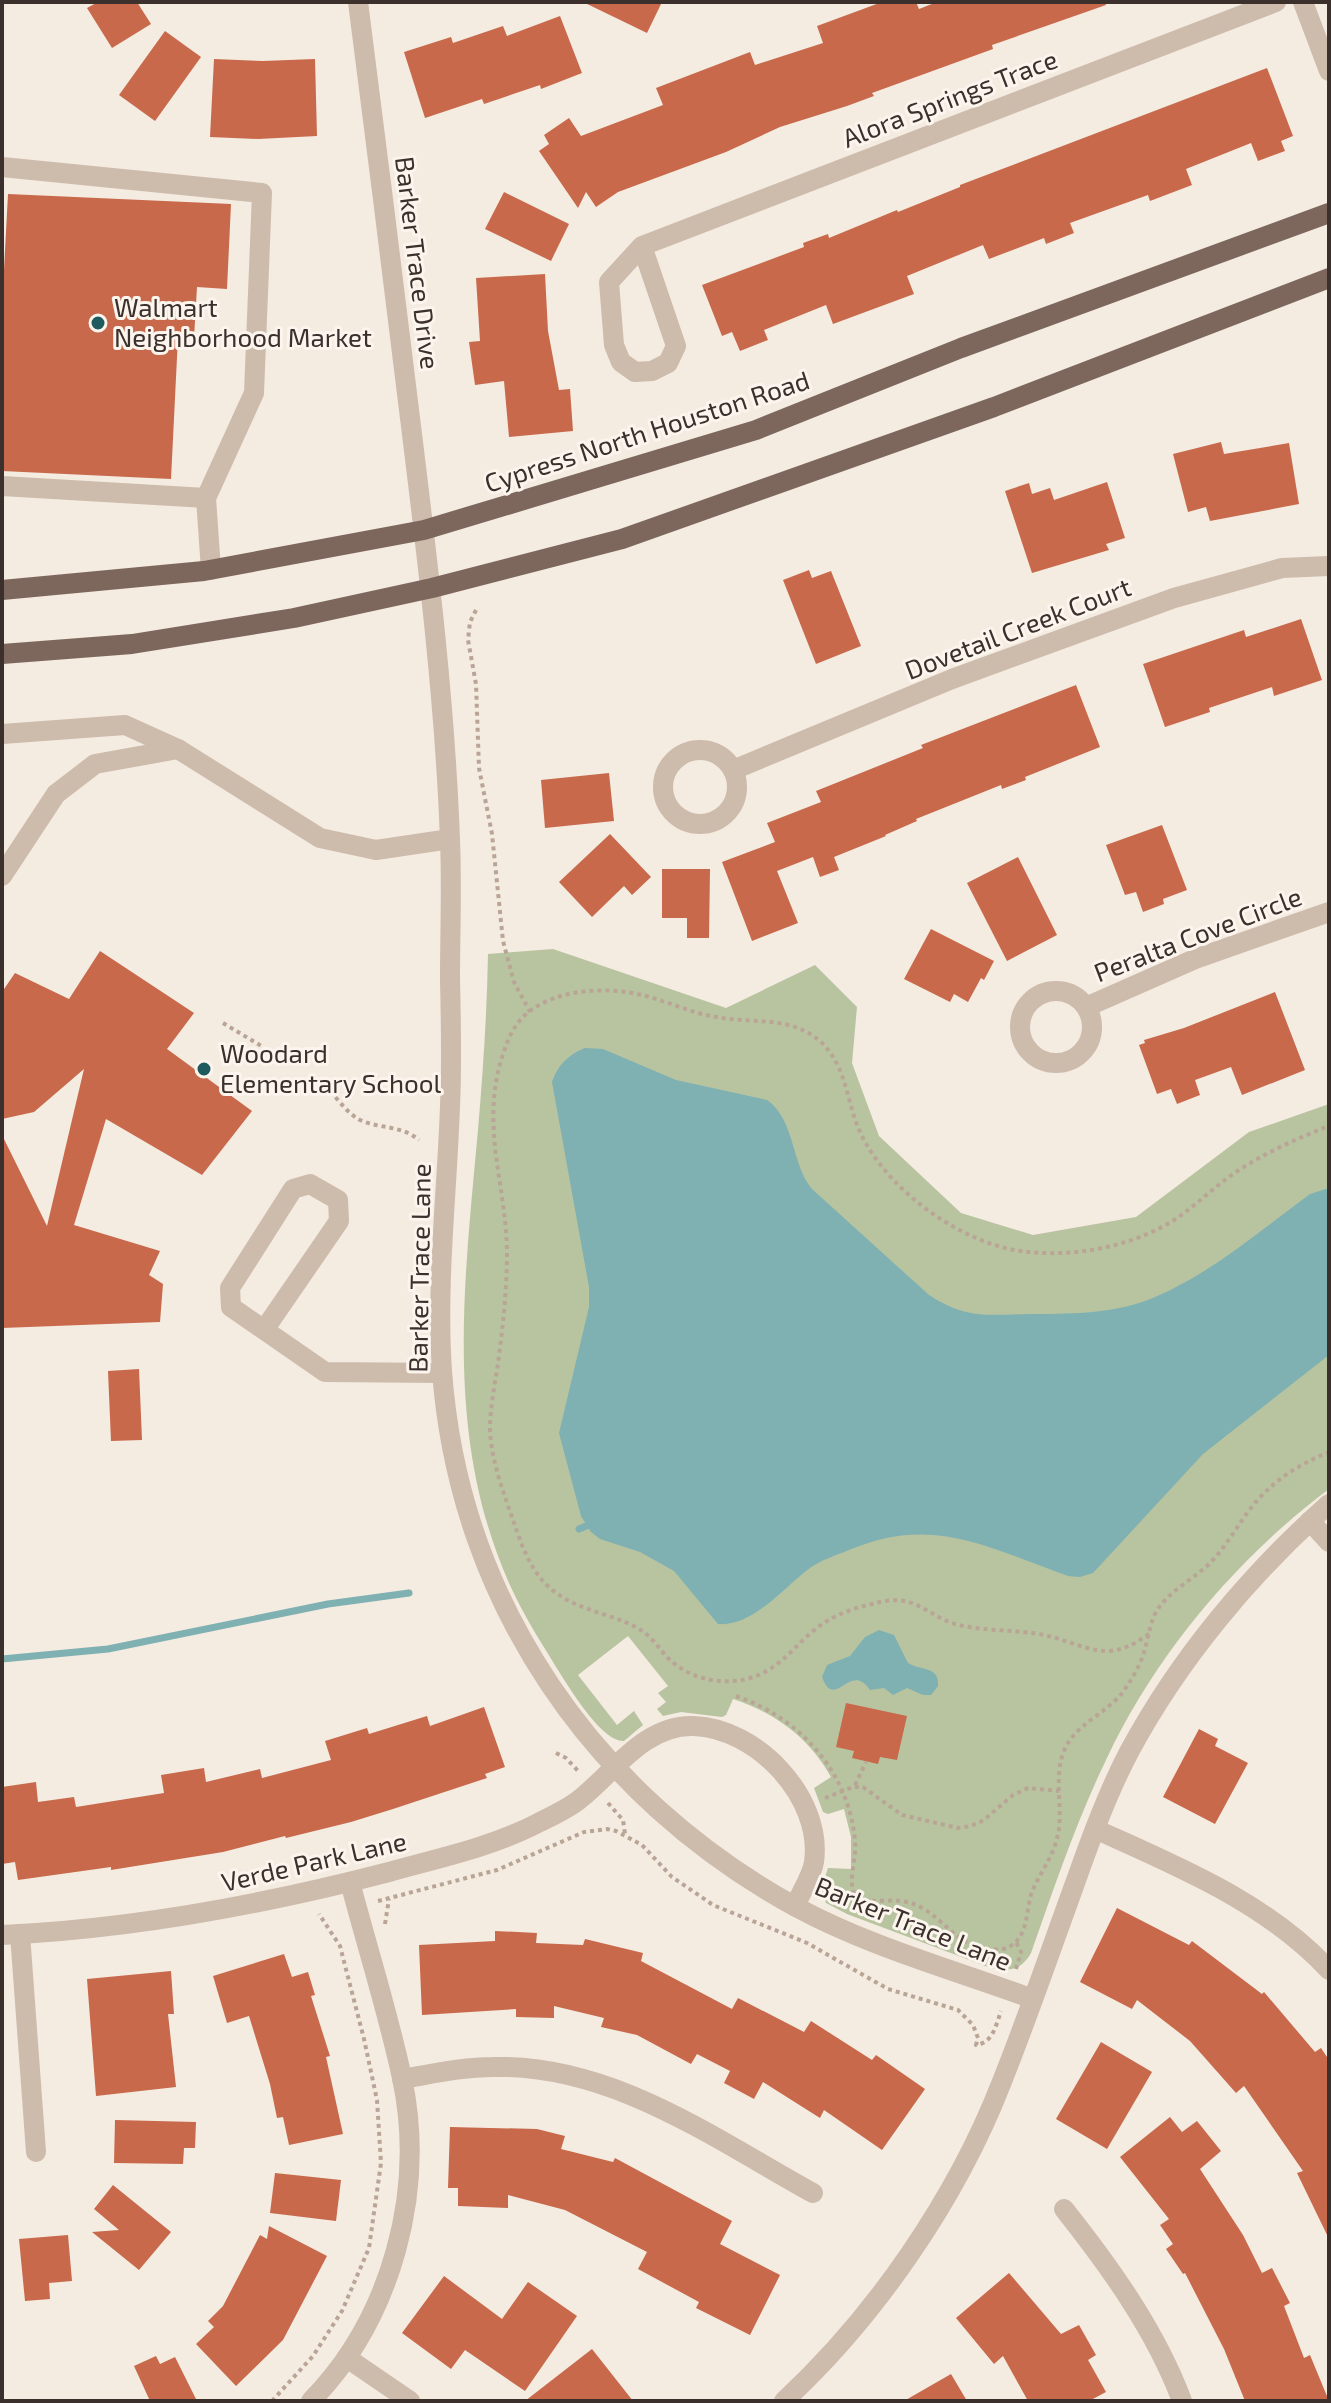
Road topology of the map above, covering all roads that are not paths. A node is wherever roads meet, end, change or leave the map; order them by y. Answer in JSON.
{"nodes":[{"id":1,"x":358,"y":2,"type":"edge"},
{"id":2,"x":1276,"y":2,"type":"edge"},
{"id":3,"x":1303,"y":2,"type":"edge"},
{"id":4,"x":1329,"y":71,"type":"edge"},
{"id":5,"x":2,"y":167,"type":"edge"},
{"id":6,"x":1329,"y":213,"type":"edge"},
{"id":7,"x":642,"y":246,"type":"junction"},
{"id":8,"x":1329,"y":278,"type":"edge"},
{"id":9,"x":2,"y":486,"type":"edge"},
{"id":10,"x":206,"y":498,"type":"junction"},
{"id":11,"x":424,"y":530,"type":"junction"},
{"id":12,"x":1329,"y":566,"type":"edge"},
{"id":13,"x":211,"y":570,"type":"junction"},
{"id":14,"x":432,"y":588,"type":"junction"},
{"id":15,"x":2,"y":590,"type":"edge"},
{"id":16,"x":2,"y":654,"type":"edge"},
{"id":17,"x":2,"y":734,"type":"edge"},
{"id":18,"x":178,"y":749,"type":"junction"},
{"id":19,"x":733,"y":770,"type":"dead end"},
{"id":20,"x":450,"y":839,"type":"junction"},
{"id":21,"x":2,"y":876,"type":"edge"},
{"id":22,"x":1329,"y":912,"type":"edge"},
{"id":23,"x":1086,"y":1007,"type":"dead end"},
{"id":24,"x":264,"y":1330,"type":"junction"},
{"id":25,"x":442,"y":1373,"type":"junction"},
{"id":26,"x":1329,"y":1504,"type":"edge"},
{"id":27,"x":1310,"y":1521,"type":"junction"},
{"id":28,"x":1329,"y":1542,"type":"edge"},
{"id":29,"x":614,"y":1769,"type":"junction"},
{"id":30,"x":1095,"y":1829,"type":"junction"},
{"id":31,"x":350,"y":1882,"type":"junction"},
{"id":32,"x":795,"y":1906,"type":"junction"},
{"id":33,"x":11,"y":1935,"type":"edge"},
{"id":34,"x":1329,"y":1970,"type":"edge"},
{"id":35,"x":1033,"y":1999,"type":"junction"},
{"id":36,"x":402,"y":2079,"type":"junction"},
{"id":37,"x":36,"y":2152,"type":"dead end"},
{"id":38,"x":813,"y":2193,"type":"dead end"},
{"id":39,"x":1064,"y":2209,"type":"dead end"},
{"id":40,"x":347,"y":2358,"type":"junction"},
{"id":41,"x":311,"y":2401,"type":"edge"},
{"id":42,"x":410,"y":2401,"type":"edge"},
{"id":43,"x":784,"y":2401,"type":"edge"},
{"id":44,"x":1182,"y":2401,"type":"edge"}],
"edges":[{"from":1,"to":11,"type":"street","name":"Barker Trace Drive"},
{"from":2,"to":7,"type":"street","name":"Alora Springs Trace"},
{"from":3,"to":4,"type":"street"},
{"from":5,"to":10,"type":"street"},
{"from":6,"to":11,"type":"main road","name":"Cypress North Houston Road"},
{"from":7,"to":7,"type":"street","name":"Alora Springs Trace"},
{"from":8,"to":14,"type":"main road"},
{"from":9,"to":10,"type":"street"},
{"from":10,"to":13,"type":"street"},
{"from":11,"to":13,"type":"main road","name":"Cypress North Houston Road"},
{"from":11,"to":14,"type":"street","name":"Barker Trace Lane"},
{"from":12,"to":19,"type":"street","name":"Dovetail Creek Court"},
{"from":13,"to":15,"type":"main road","name":"Cypress North Houston Road"},
{"from":14,"to":16,"type":"main road"},
{"from":14,"to":20,"type":"street","name":"Barker Trace Lane"},
{"from":17,"to":18,"type":"street"},
{"from":18,"to":20,"type":"street"},
{"from":18,"to":21,"type":"street"},
{"from":20,"to":25,"type":"street","name":"Barker Trace Lane"},
{"from":22,"to":23,"type":"street","name":"Peralta Cove Circle"},
{"from":24,"to":24,"type":"street"},
{"from":24,"to":25,"type":"street"},
{"from":25,"to":29,"type":"street","name":"Barker Trace Lane"},
{"from":26,"to":27,"type":"street"},
{"from":27,"to":28,"type":"street"},
{"from":27,"to":30,"type":"street"},
{"from":29,"to":31,"type":"street","name":"Verde Park Lane"},
{"from":29,"to":32,"type":"street","name":"Barker Trace Lane"},
{"from":29,"to":32,"type":"street","name":"Verde Park Lane"},
{"from":30,"to":34,"type":"street"},
{"from":30,"to":35,"type":"street"},
{"from":31,"to":33,"type":"street","name":"Verde Park Lane"},
{"from":31,"to":36,"type":"street"},
{"from":32,"to":35,"type":"street","name":"Barker Trace Lane"},
{"from":33,"to":37,"type":"street"},
{"from":35,"to":43,"type":"street"},
{"from":36,"to":38,"type":"street"},
{"from":36,"to":40,"type":"street"},
{"from":39,"to":44,"type":"street"},
{"from":40,"to":41,"type":"street"},
{"from":40,"to":42,"type":"street"}]}
